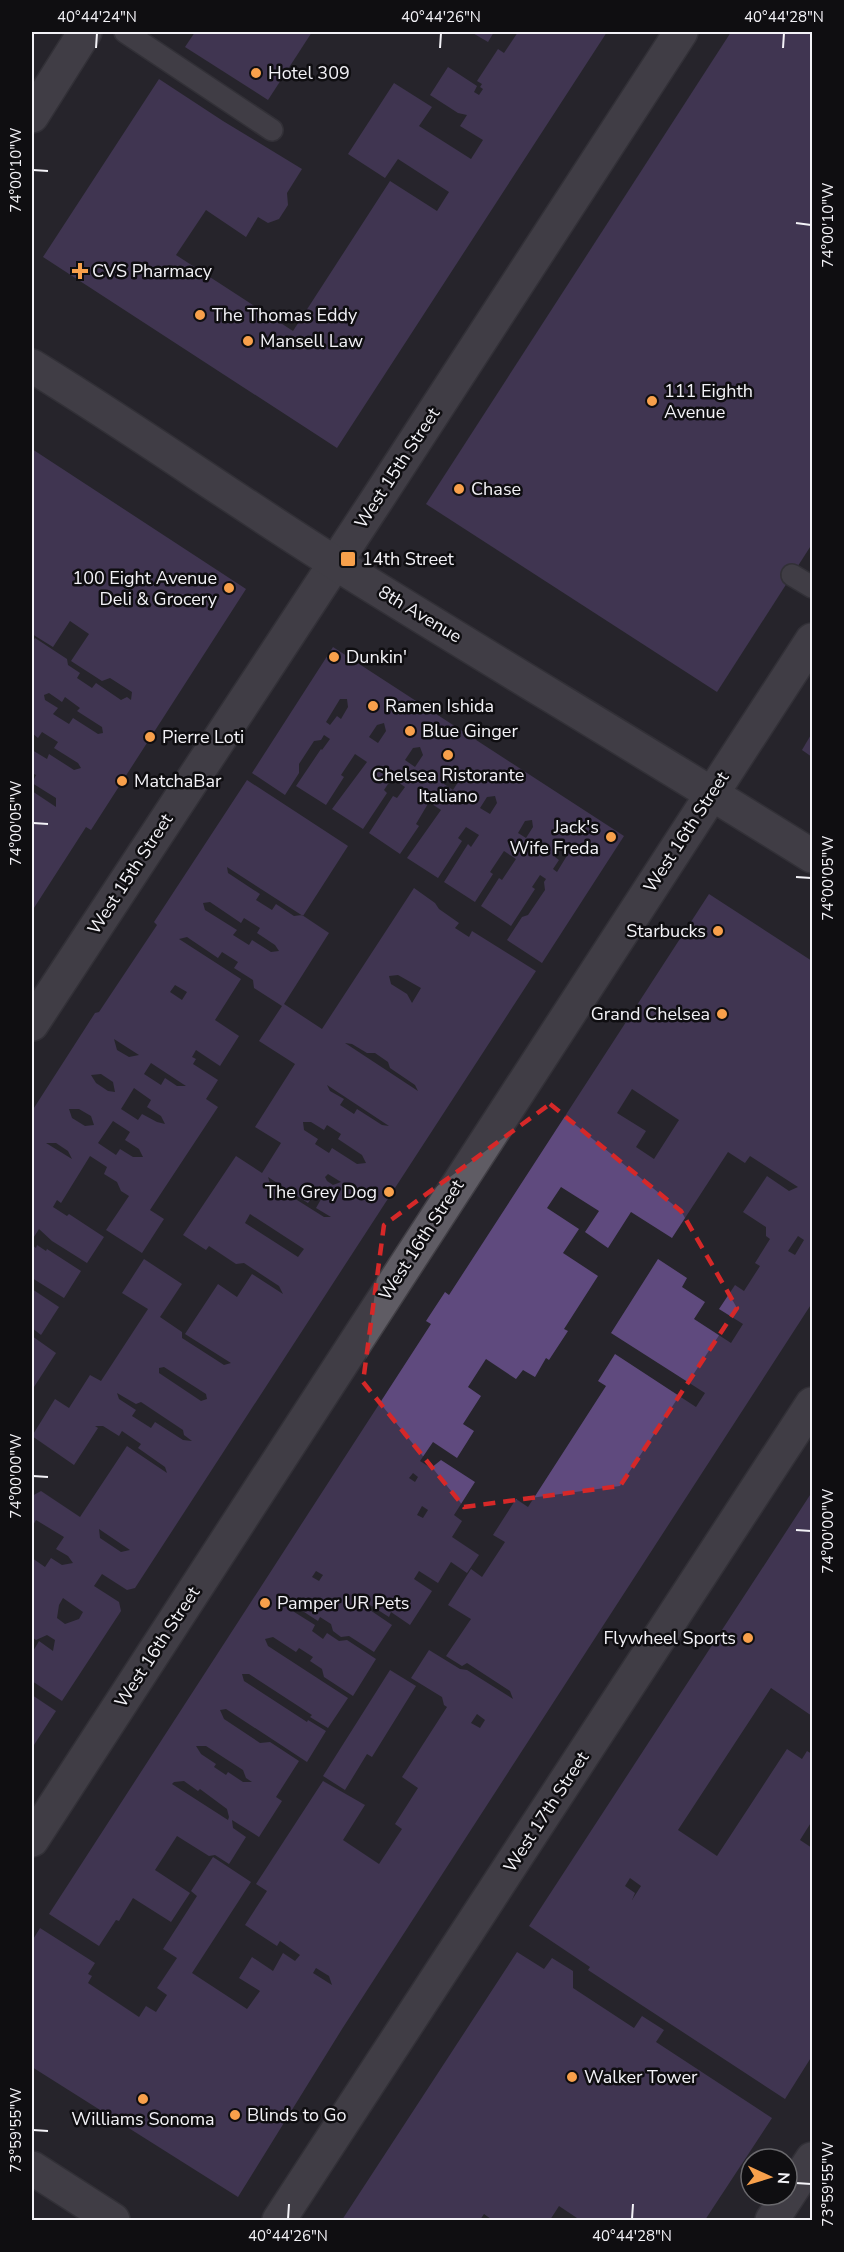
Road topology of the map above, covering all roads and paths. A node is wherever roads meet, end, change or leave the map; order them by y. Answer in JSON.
{"nodes":[{"id":1,"x":85,"y":32,"type":"edge"},
{"id":2,"x":124,"y":32,"type":"edge"},
{"id":3,"x":681,"y":32,"type":"edge"},
{"id":4,"x":32,"y":116,"type":"edge"},
{"id":5,"x":272,"y":130,"type":"dead end"},
{"id":6,"x":32,"y":366,"type":"edge"},
{"id":7,"x":335,"y":563,"type":"junction"},
{"id":8,"x":792,"y":575,"type":"dead end"},
{"id":9,"x":813,"y":587,"type":"edge"},
{"id":10,"x":813,"y":640,"type":"edge"},
{"id":11,"x":712,"y":793,"type":"junction"},
{"id":12,"x":813,"y":856,"type":"edge"},
{"id":13,"x":32,"y":1024,"type":"edge"},
{"id":14,"x":813,"y":1404,"type":"edge"},
{"id":15,"x":32,"y":1840,"type":"edge"},
{"id":16,"x":813,"y":2159,"type":"edge"},
{"id":17,"x":32,"y":2168,"type":"edge"},
{"id":18,"x":113,"y":2220,"type":"edge"},
{"id":19,"x":279,"y":2220,"type":"edge"},
{"id":20,"x":772,"y":2220,"type":"edge"}],
"edges":[{"from":1,"to":4,"type":"street"},
{"from":2,"to":5,"type":"lane"},
{"from":3,"to":7,"type":"street","name":"West 15th Street"},
{"from":6,"to":7,"type":"street","name":"8th Avenue"},
{"from":7,"to":11,"type":"street","name":"8th Avenue"},
{"from":7,"to":13,"type":"street","name":"West 15th Street"},
{"from":8,"to":9,"type":"lane"},
{"from":10,"to":11,"type":"street","name":"West 16th Street"},
{"from":11,"to":12,"type":"street","name":"8th Avenue"},
{"from":11,"to":15,"type":"street","name":"West 16th Street"},
{"from":14,"to":19,"type":"street","name":"West 17th Street"},
{"from":16,"to":20,"type":"street"},
{"from":17,"to":18,"type":"street"}]}
